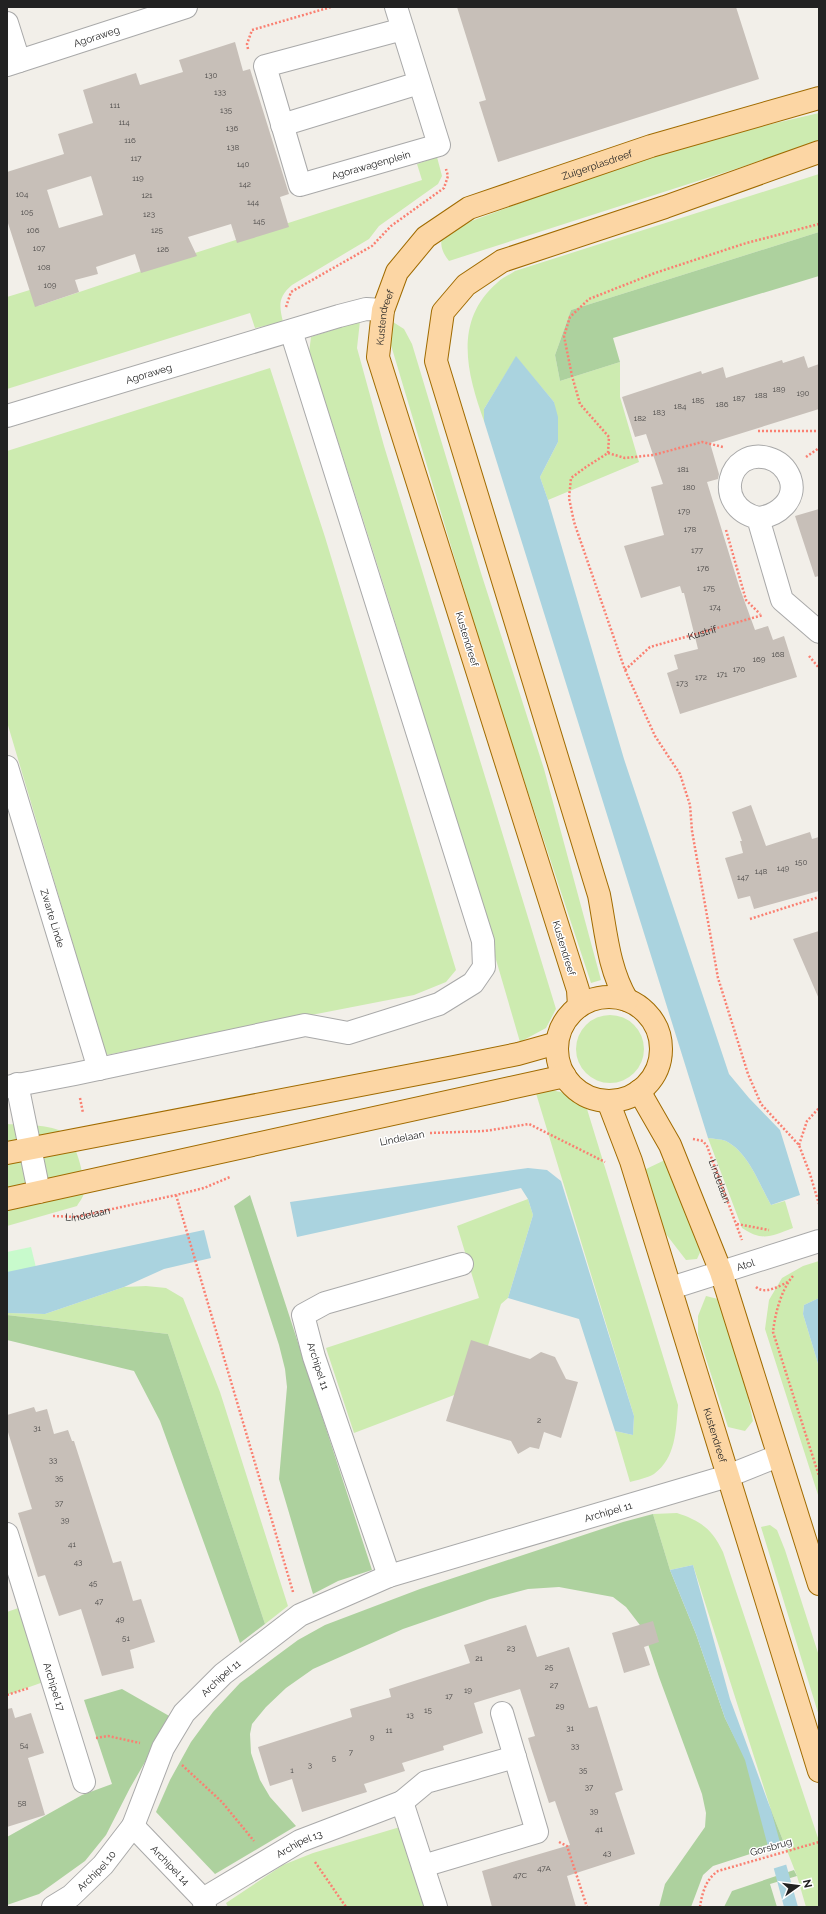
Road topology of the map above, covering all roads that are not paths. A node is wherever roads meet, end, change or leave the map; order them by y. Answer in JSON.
{"nodes":[{"id":1,"x":186,"y":7,"type":"edge"},
{"id":2,"x":396,"y":7,"type":"edge"},
{"id":3,"x":7,"y":23,"type":"edge"},
{"id":4,"x":403,"y":29,"type":"junction"},
{"id":5,"x":13,"y":63,"type":"edge"},
{"id":6,"x":420,"y":83,"type":"junction"},
{"id":7,"x":819,"y":98,"type":"edge"},
{"id":8,"x":282,"y":125,"type":"junction"},
{"id":9,"x":819,"y":152,"type":"edge"},
{"id":10,"x":397,"y":272,"type":"joint"},
{"id":11,"x":383,"y":310,"type":"junction"},
{"id":12,"x":291,"y":331,"type":"junction"},
{"id":13,"x":7,"y":416,"type":"edge"},
{"id":14,"x":758,"y":518,"type":"dead end"},
{"id":15,"x":819,"y":632,"type":"edge"},
{"id":16,"x":7,"y":767,"type":"edge"},
{"id":17,"x":627,"y":1000,"type":"junction"},
{"id":18,"x":579,"y":1006,"type":"junction"},
{"id":19,"x":558,"y":1043,"type":"junction"},
{"id":20,"x":99,"y":1069,"type":"junction"},
{"id":21,"x":565,"y":1076,"type":"junction"},
{"id":22,"x":12,"y":1086,"type":"edge"},
{"id":23,"x":639,"y":1091,"type":"junction"},
{"id":24,"x":608,"y":1101,"type":"junction"},
{"id":25,"x":30,"y":1149,"type":"junction"},
{"id":26,"x":7,"y":1153,"type":"edge"},
{"id":27,"x":39,"y":1192,"type":"junction"},
{"id":28,"x":7,"y":1198,"type":"edge"},
{"id":29,"x":819,"y":1241,"type":"edge"},
{"id":30,"x":462,"y":1264,"type":"dead end"},
{"id":31,"x":721,"y":1272,"type":"junction"},
{"id":32,"x":671,"y":1288,"type":"junction"},
{"id":33,"x":778,"y":1456,"type":"junction"},
{"id":34,"x":728,"y":1476,"type":"junction"},
{"id":35,"x":7,"y":1534,"type":"edge"},
{"id":36,"x":389,"y":1576,"type":"junction"},
{"id":37,"x":819,"y":1584,"type":"edge"},
{"id":38,"x":16,"y":1594,"type":"edge"},
{"id":39,"x":502,"y":1713,"type":"dead end"},
{"id":40,"x":515,"y":1757,"type":"junction"},
{"id":41,"x":819,"y":1771,"type":"edge"},
{"id":42,"x":84,"y":1782,"type":"dead end"},
{"id":43,"x":402,"y":1802,"type":"junction"},
{"id":44,"x":133,"y":1826,"type":"junction"},
{"id":45,"x":423,"y":1866,"type":"junction"},
{"id":46,"x":204,"y":1903,"type":"edge"},
{"id":47,"x":53,"y":1907,"type":"edge"},
{"id":48,"x":436,"y":1907,"type":"edge"}],
"edges":[{"from":1,"to":5,"type":"street","name":"Agoraweg"},
{"from":2,"to":4,"type":"street"},
{"from":3,"to":5,"type":"street"},
{"from":4,"to":6,"type":"street"},
{"from":4,"to":8,"type":"street","name":"Agorawagenplein"},
{"from":6,"to":8,"type":"street"},
{"from":6,"to":8,"type":"street","name":"Agorawagenplein"},
{"from":7,"to":10,"type":"main road","name":"Zuigerplasdreef"},
{"from":9,"to":17,"type":"main road"},
{"from":10,"to":11,"type":"main road","name":"Kustendreef"},
{"from":11,"to":12,"type":"street"},
{"from":11,"to":18,"type":"main road","name":"Kustendreef"},
{"from":12,"to":13,"type":"street","name":"Agoraweg"},
{"from":12,"to":20,"type":"street"},
{"from":14,"to":15,"type":"street"},
{"from":16,"to":20,"type":"street","name":"Zwarte Linde"},
{"from":17,"to":18,"type":"main road"},
{"from":17,"to":23,"type":"main road"},
{"from":18,"to":19,"type":"main road"},
{"from":19,"to":21,"type":"main road"},
{"from":19,"to":25,"type":"main road"},
{"from":20,"to":22,"type":"street"},
{"from":21,"to":24,"type":"main road"},
{"from":21,"to":27,"type":"main road"},
{"from":22,"to":25,"type":"street"},
{"from":23,"to":24,"type":"main road"},
{"from":23,"to":31,"type":"main road"},
{"from":24,"to":32,"type":"main road","name":"Kustendreef"},
{"from":25,"to":26,"type":"main road"},
{"from":25,"to":27,"type":"street"},
{"from":27,"to":28,"type":"main road"},
{"from":29,"to":31,"type":"street","name":"Atol"},
{"from":30,"to":36,"type":"street","name":"Archipel 11"},
{"from":31,"to":32,"type":"street","name":"Atol"},
{"from":31,"to":33,"type":"main road"},
{"from":32,"to":34,"type":"main road","name":"Kustendreef"},
{"from":33,"to":34,"type":"street","name":"Archipel 11"},
{"from":33,"to":37,"type":"main road"},
{"from":34,"to":36,"type":"street","name":"Archipel 11"},
{"from":34,"to":41,"type":"main road","name":"Kustendreef"},
{"from":35,"to":38,"type":"street","name":"Archipel 17"},
{"from":36,"to":44,"type":"street","name":"Archipel 11"},
{"from":38,"to":42,"type":"street","name":"Archipel 17"},
{"from":39,"to":40,"type":"street"},
{"from":40,"to":43,"type":"street","name":"Archipel 13"},
{"from":40,"to":45,"type":"street"},
{"from":43,"to":45,"type":"street"},
{"from":43,"to":46,"type":"street","name":"Archipel 13"},
{"from":44,"to":46,"type":"street","name":"Archipel 14"},
{"from":44,"to":47,"type":"street","name":"Archipel 10"},
{"from":45,"to":48,"type":"street"}]}
